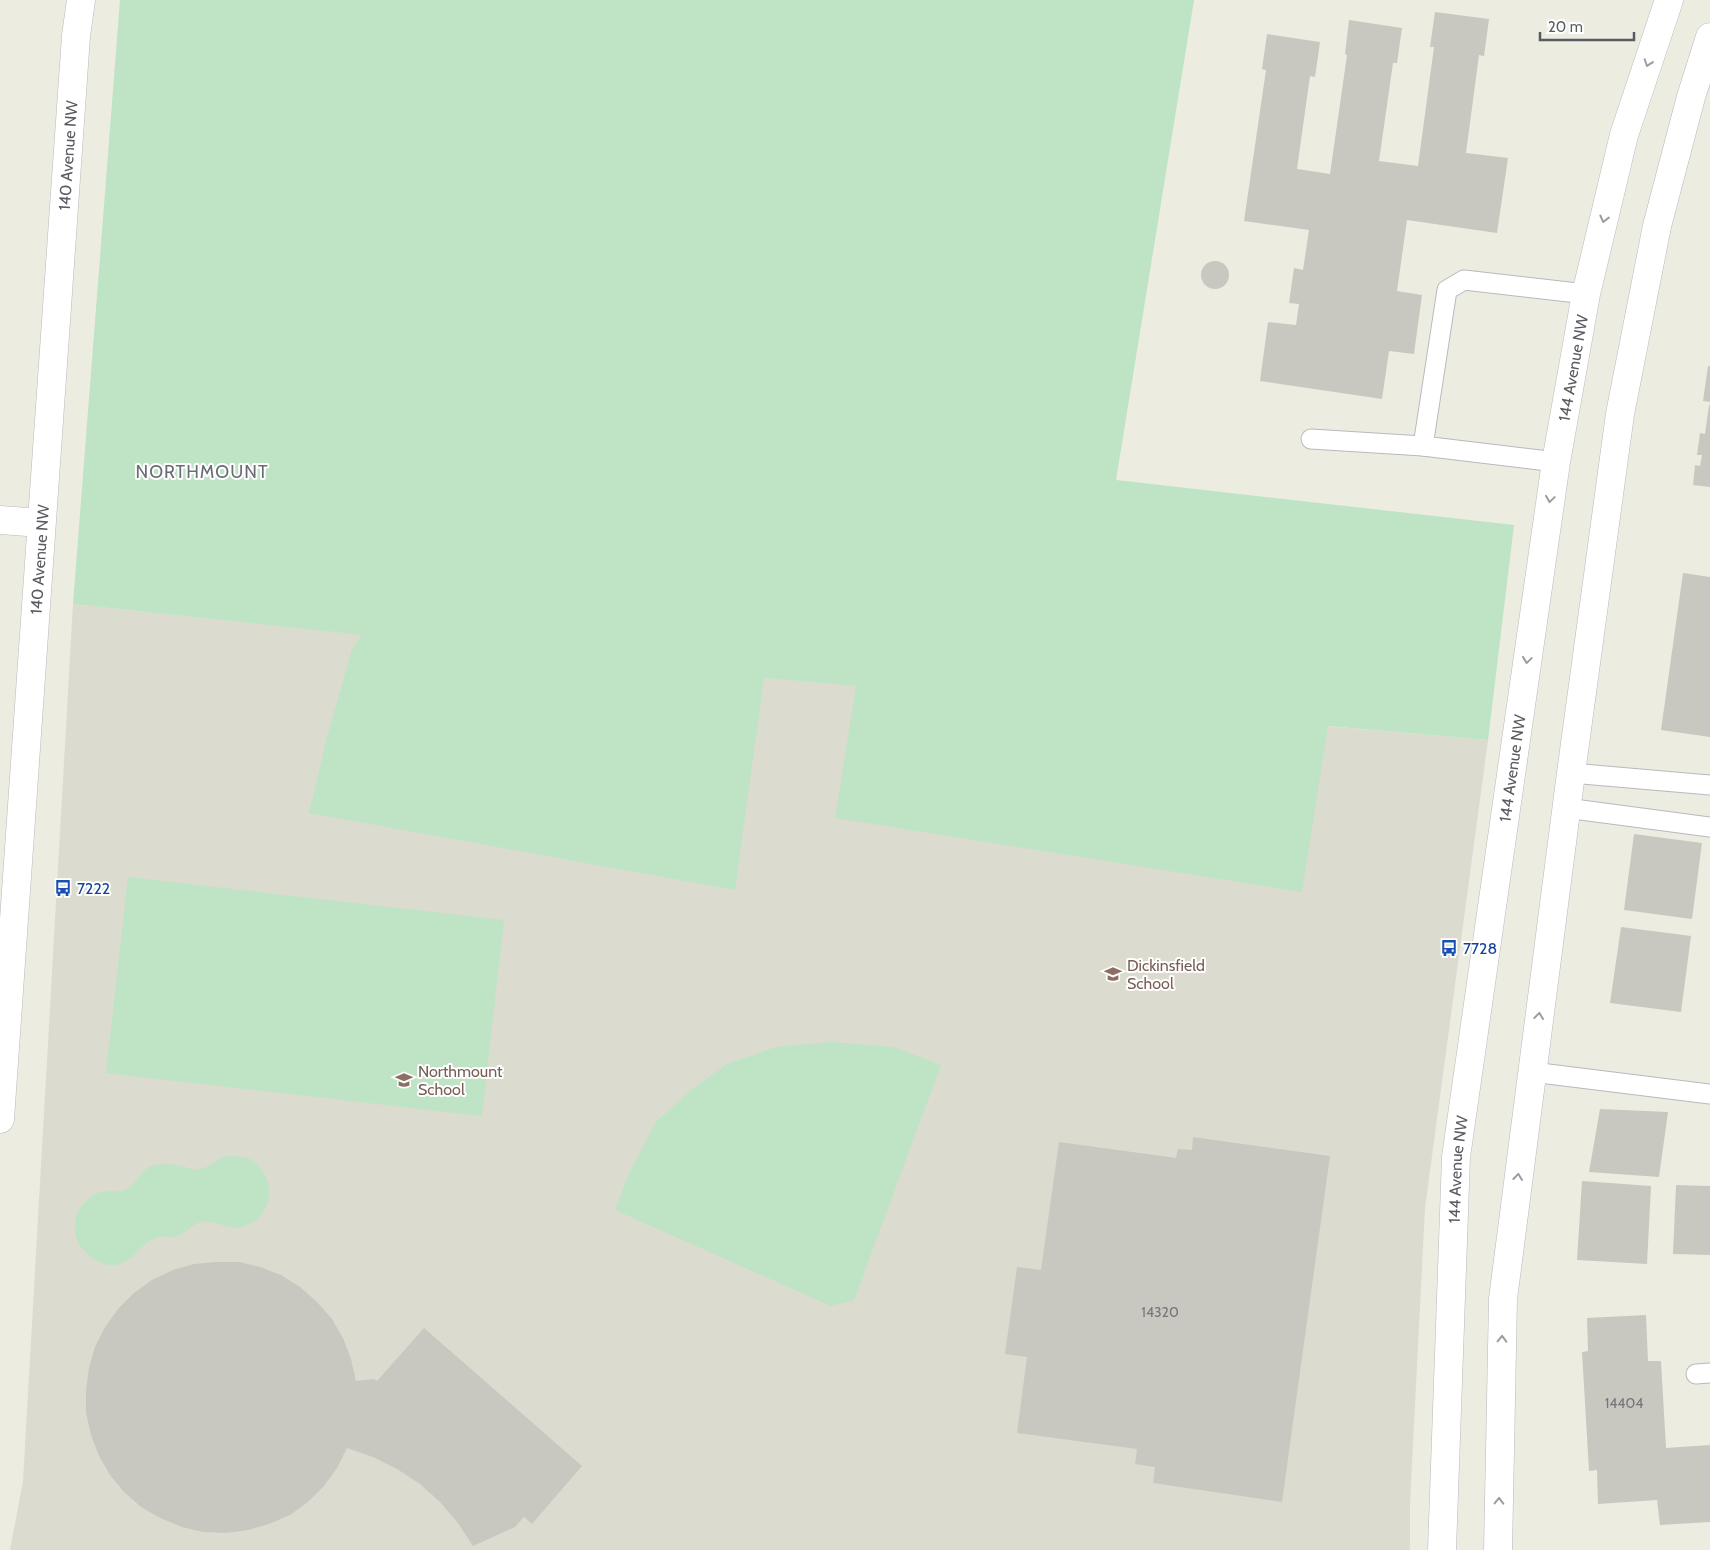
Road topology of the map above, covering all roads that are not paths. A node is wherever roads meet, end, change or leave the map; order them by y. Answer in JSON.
{"nodes":[{"id":1,"x":81,"y":0,"type":"edge"},
{"id":2,"x":1670,"y":0,"type":"edge"},
{"id":3,"x":1710,"y":37,"type":"edge"},
{"id":4,"x":1586,"y":294,"type":"junction"},
{"id":5,"x":1311,"y":439,"type":"dead end"},
{"id":6,"x":1423,"y":446,"type":"junction"},
{"id":7,"x":1556,"y":462,"type":"junction"},
{"id":8,"x":0,"y":520,"type":"edge"},
{"id":9,"x":42,"y":523,"type":"junction"},
{"id":10,"x":1571,"y":773,"type":"junction"},
{"id":11,"x":1710,"y":786,"type":"edge"},
{"id":12,"x":1566,"y":808,"type":"junction"},
{"id":13,"x":1710,"y":827,"type":"edge"},
{"id":14,"x":1532,"y":1072,"type":"junction"},
{"id":15,"x":1710,"y":1094,"type":"edge"},
{"id":16,"x":0,"y":1119,"type":"edge"},
{"id":17,"x":1442,"y":1550,"type":"edge"},
{"id":18,"x":1498,"y":1550,"type":"edge"}],
"edges":[{"from":1,"to":9,"type":"street","name":"140 Avenue NW"},
{"from":2,"to":4,"type":"street","name":"144 Avenue NW","one_way":true},
{"from":3,"to":10,"type":"street"},
{"from":4,"to":6,"type":"lane"},
{"from":4,"to":7,"type":"street","name":"144 Avenue NW"},
{"from":5,"to":6,"type":"lane"},
{"from":6,"to":7,"type":"lane"},
{"from":7,"to":17,"type":"street","name":"144 Avenue NW","one_way":true},
{"from":8,"to":9,"type":"street"},
{"from":9,"to":16,"type":"street","name":"140 Avenue NW"},
{"from":10,"to":11,"type":"lane"},
{"from":10,"to":12,"type":"street"},
{"from":12,"to":13,"type":"lane"},
{"from":14,"to":12,"type":"street","one_way":true},
{"from":14,"to":15,"type":"lane"},
{"from":18,"to":14,"type":"street","one_way":true}]}
